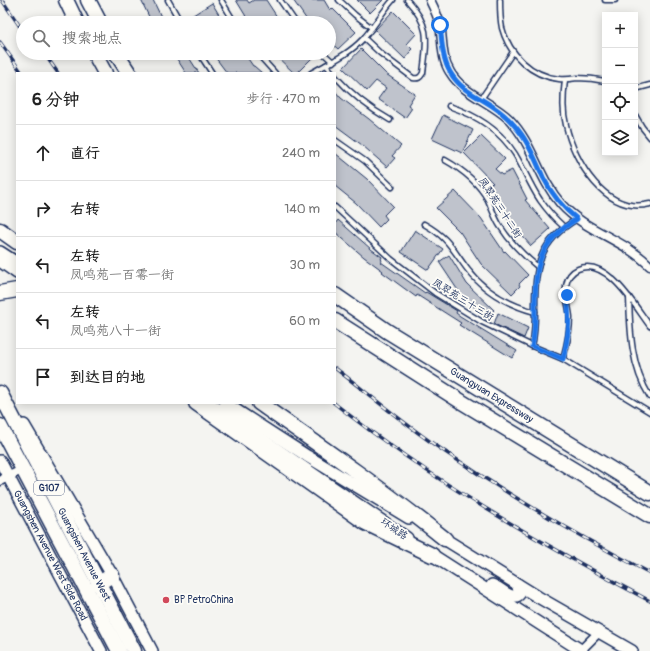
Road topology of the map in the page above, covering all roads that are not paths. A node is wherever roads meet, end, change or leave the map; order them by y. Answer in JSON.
{"nodes":[{"id":1,"x":66,"y":0,"type":"edge"},
{"id":2,"x":88,"y":0,"type":"edge"},
{"id":3,"x":168,"y":0,"type":"edge"},
{"id":4,"x":221,"y":0,"type":"edge"},
{"id":5,"x":280,"y":0,"type":"edge"},
{"id":6,"x":339,"y":0,"type":"edge"},
{"id":7,"x":393,"y":0,"type":"edge"},
{"id":8,"x":407,"y":0,"type":"edge"},
{"id":9,"x":430,"y":0,"type":"edge"},
{"id":10,"x":500,"y":0,"type":"edge"},
{"id":11,"x":606,"y":0,"type":"edge"},
{"id":12,"x":615,"y":0,"type":"edge"},
{"id":13,"x":74,"y":16,"type":"edge"},
{"id":14,"x":96,"y":16,"type":"edge"},
{"id":15,"x":177,"y":16,"type":"edge"},
{"id":16,"x":231,"y":16,"type":"edge"},
{"id":17,"x":291,"y":16,"type":"edge"},
{"id":18,"x":372,"y":28,"type":"junction"},
{"id":19,"x":364,"y":38,"type":"junction"},
{"id":20,"x":513,"y":52,"type":"junction"},
{"id":21,"x":98,"y":60,"type":"edge"},
{"id":22,"x":121,"y":60,"type":"edge"},
{"id":23,"x":204,"y":60,"type":"edge"},
{"id":24,"x":263,"y":60,"type":"edge"},
{"id":25,"x":336,"y":60,"type":"edge"},
{"id":26,"x":336,"y":60,"type":"edge"},
{"id":27,"x":333,"y":62,"type":"joint"},
{"id":28,"x":326,"y":65,"type":"junction"},
{"id":29,"x":104,"y":72,"type":"edge"},
{"id":30,"x":128,"y":72,"type":"edge"},
{"id":31,"x":211,"y":72,"type":"edge"},
{"id":32,"x":274,"y":72,"type":"edge"},
{"id":33,"x":313,"y":72,"type":"edge"},
{"id":34,"x":332,"y":72,"type":"edge"},
{"id":35,"x":336,"y":77,"type":"edge"},
{"id":36,"x":565,"y":80,"type":"junction"},
{"id":37,"x":602,"y":80,"type":"edge"},
{"id":38,"x":650,"y":84,"type":"edge"},
{"id":39,"x":638,"y":87,"type":"edge"},
{"id":40,"x":481,"y":99,"type":"junction"},
{"id":41,"x":449,"y":106,"type":"dead end"},
{"id":42,"x":390,"y":120,"type":"dead end"},
{"id":43,"x":638,"y":120,"type":"edge"},
{"id":44,"x":650,"y":137,"type":"edge"},
{"id":45,"x":336,"y":141,"type":"edge"},
{"id":46,"x":445,"y":160,"type":"dead end"},
{"id":47,"x":392,"y":187,"type":"dead end"},
{"id":48,"x":650,"y":204,"type":"edge"},
{"id":49,"x":336,"y":209,"type":"edge"},
{"id":50,"x":577,"y":219,"type":"junction"},
{"id":51,"x":424,"y":224,"type":"dead end"},
{"id":52,"x":564,"y":227,"type":"junction"},
{"id":53,"x":0,"y":230,"type":"edge"},
{"id":54,"x":16,"y":241,"type":"edge"},
{"id":55,"x":0,"y":252,"type":"edge"},
{"id":56,"x":0,"y":261,"type":"edge"},
{"id":57,"x":16,"y":262,"type":"edge"},
{"id":58,"x":650,"y":266,"type":"edge"},
{"id":59,"x":538,"y":267,"type":"junction"},
{"id":60,"x":16,"y":272,"type":"edge"},
{"id":61,"x":16,"y":290,"type":"edge"},
{"id":62,"x":0,"y":293,"type":"edge"},
{"id":63,"x":336,"y":296,"type":"edge"},
{"id":64,"x":629,"y":297,"type":"junction"},
{"id":65,"x":535,"y":312,"type":"junction"},
{"id":66,"x":336,"y":322,"type":"edge"},
{"id":67,"x":650,"y":326,"type":"edge"},
{"id":68,"x":532,"y":346,"type":"junction"},
{"id":69,"x":563,"y":359,"type":"junction"},
{"id":70,"x":1,"y":395,"type":"edge"},
{"id":71,"x":650,"y":397,"type":"edge"},
{"id":72,"x":197,"y":404,"type":"edge"},
{"id":73,"x":210,"y":404,"type":"edge"},
{"id":74,"x":227,"y":404,"type":"edge"},
{"id":75,"x":260,"y":404,"type":"edge"},
{"id":76,"x":650,"y":412,"type":"edge"},
{"id":77,"x":0,"y":426,"type":"edge"},
{"id":78,"x":0,"y":460,"type":"edge"},
{"id":79,"x":23,"y":469,"type":"junction"},
{"id":80,"x":4,"y":478,"type":"edge"},
{"id":81,"x":650,"y":493,"type":"edge"},
{"id":82,"x":650,"y":516,"type":"edge"},
{"id":83,"x":444,"y":539,"type":"junction"},
{"id":84,"x":432,"y":555,"type":"junction"},
{"id":85,"x":112,"y":575,"type":"junction"},
{"id":86,"x":475,"y":581,"type":"junction"},
{"id":87,"x":98,"y":584,"type":"junction"},
{"id":88,"x":517,"y":584,"type":"junction"},
{"id":89,"x":599,"y":632,"type":"junction"},
{"id":90,"x":101,"y":651,"type":"edge"},
{"id":91,"x":119,"y":651,"type":"edge"},
{"id":92,"x":134,"y":651,"type":"edge"},
{"id":93,"x":152,"y":651,"type":"edge"},
{"id":94,"x":581,"y":651,"type":"edge"},
{"id":95,"x":632,"y":651,"type":"edge"}],
"edges":[{"from":1,"to":13,"type":"highway"},
{"from":2,"to":14,"type":"highway"},
{"from":3,"to":15,"type":"lane"},
{"from":4,"to":16,"type":"lane"},
{"from":5,"to":17,"type":"lane"},
{"from":6,"to":18,"type":"lane"},
{"from":7,"to":18,"type":"lane"},
{"from":8,"to":19,"type":"lane"},
{"from":9,"to":40,"type":"street"},
{"from":10,"to":20,"type":"lane"},
{"from":11,"to":12,"type":"lane"},
{"from":18,"to":19,"type":"lane"},
{"from":19,"to":26,"type":"lane"},
{"from":20,"to":36,"type":"lane"},
{"from":20,"to":40,"type":"lane"},
{"from":21,"to":29,"type":"highway"},
{"from":22,"to":30,"type":"highway"},
{"from":23,"to":31,"type":"lane"},
{"from":24,"to":32,"type":"lane"},
{"from":25,"to":27,"type":"lane"},
{"from":27,"to":28,"type":"lane"},
{"from":28,"to":33,"type":"lane"},
{"from":28,"to":34,"type":"lane"},
{"from":35,"to":42,"type":"lane"},
{"from":36,"to":37,"type":"lane"},
{"from":36,"to":48,"type":"lane"},
{"from":38,"to":39,"type":"lane"},
{"from":40,"to":50,"type":"street"},
{"from":41,"to":52,"type":"lane"},
{"from":43,"to":44,"type":"lane"},
{"from":45,"to":47,"type":"lane"},
{"from":46,"to":59,"type":"lane","name":"凤翠苑三十二街"},
{"from":49,"to":68,"type":"lane","name":"凤翠苑三十三街"},
{"from":50,"to":52,"type":"lane"},
{"from":50,"to":58,"type":"street"},
{"from":51,"to":65,"type":"lane"},
{"from":52,"to":59,"type":"lane"},
{"from":53,"to":54,"type":"highway"},
{"from":55,"to":57,"type":"main road"},
{"from":56,"to":60,"type":"main road"},
{"from":59,"to":65,"type":"lane"},
{"from":61,"to":62,"type":"highway"},
{"from":63,"to":81,"type":"highway","name":"Guangyuan Expressway"},
{"from":64,"to":67,"type":"lane"},
{"from":64,"to":69,"type":"lane"},
{"from":64,"to":71,"type":"lane"},
{"from":65,"to":68,"type":"lane"},
{"from":66,"to":82,"type":"highway","name":"Guangyuan Expressway"},
{"from":68,"to":69,"type":"lane","name":"凤翠苑三十三街"},
{"from":69,"to":76,"type":"lane","name":"凤翠苑三十三街"},
{"from":70,"to":85,"type":"main road"},
{"from":70,"to":87,"type":"highway","name":"Guangshen Avenue West","number":"G107"},
{"from":72,"to":84,"type":"highway"},
{"from":73,"to":84,"type":"main road","name":"环城路"},
{"from":74,"to":83,"type":"main road","name":"环城路"},
{"from":75,"to":83,"type":"highway"},
{"from":77,"to":79,"type":"highway","name":"Guangshen Avenue West","number":"G107"},
{"from":78,"to":80,"type":"main road","name":"Guangshen Avenue West Side Road"},
{"from":79,"to":80,"type":"street"},
{"from":79,"to":91,"type":"highway","name":"Guangshen Avenue West","number":"G107"},
{"from":80,"to":90,"type":"main road","name":"Guangshen Avenue West Side Road"},
{"from":83,"to":88,"type":"main road","name":"环城路"},
{"from":84,"to":86,"type":"main road","name":"环城路"},
{"from":85,"to":87,"type":"highway"},
{"from":85,"to":93,"type":"main road"},
{"from":86,"to":88,"type":"main road"},
{"from":86,"to":94,"type":"main road","name":"环城路"},
{"from":87,"to":92,"type":"highway","name":"Guangshen Avenue West","number":"G107"},
{"from":88,"to":89,"type":"main road","name":"环城路"},
{"from":89,"to":94,"type":"street"},
{"from":89,"to":95,"type":"main road","name":"环城路"}]}
